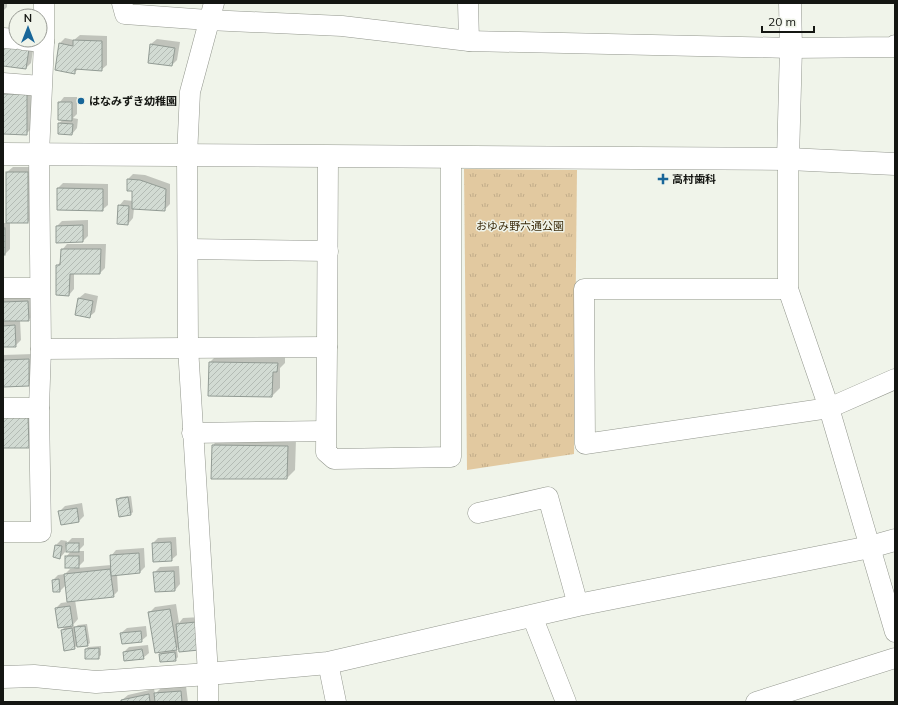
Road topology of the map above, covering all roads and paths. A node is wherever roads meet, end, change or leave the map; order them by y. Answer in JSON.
{"nodes":[{"id":1,"x":122,"y":3,"type":"edge"},
{"id":2,"x":468,"y":3,"type":"edge"},
{"id":3,"x":790,"y":3,"type":"edge"},
{"id":4,"x":211,"y":12,"type":"edge"},
{"id":5,"x":469,"y":41,"type":"junction"},
{"id":6,"x":895,"y":44,"type":"edge"},
{"id":7,"x":44,"y":48,"type":"edge"},
{"id":8,"x":791,"y":48,"type":"junction"},
{"id":9,"x":3,"y":83,"type":"edge"},
{"id":10,"x":41,"y":86,"type":"junction"},
{"id":11,"x":3,"y":154,"type":"edge"},
{"id":12,"x":39,"y":154,"type":"junction"},
{"id":13,"x":187,"y":156,"type":"junction"},
{"id":14,"x":328,"y":157,"type":"junction"},
{"id":15,"x":451,"y":157,"type":"junction"},
{"id":16,"x":788,"y":159,"type":"junction"},
{"id":17,"x":895,"y":164,"type":"edge"},
{"id":18,"x":188,"y":250,"type":"junction"},
{"id":19,"x":328,"y":251,"type":"junction"},
{"id":20,"x":3,"y":288,"type":"edge"},
{"id":21,"x":40,"y":288,"type":"junction"},
{"id":22,"x":788,"y":289,"type":"junction"},
{"id":23,"x":188,"y":347,"type":"junction"},
{"id":24,"x":327,"y":347,"type":"junction"},
{"id":25,"x":41,"y":349,"type":"junction"},
{"id":26,"x":895,"y":379,"type":"edge"},
{"id":27,"x":3,"y":408,"type":"edge"},
{"id":28,"x":39,"y":408,"type":"junction"},
{"id":29,"x":829,"y":408,"type":"junction"},
{"id":30,"x":325,"y":431,"type":"junction"},
{"id":31,"x":192,"y":433,"type":"junction"},
{"id":32,"x":478,"y":513,"type":"dead end"},
{"id":33,"x":3,"y":532,"type":"edge"},
{"id":34,"x":895,"y":540,"type":"edge"},
{"id":35,"x":870,"y":548,"type":"junction"},
{"id":36,"x":578,"y":605,"type":"junction"},
{"id":37,"x":532,"y":616,"type":"junction"},
{"id":38,"x":895,"y":632,"type":"edge"},
{"id":39,"x":895,"y":658,"type":"edge"},
{"id":40,"x":328,"y":663,"type":"junction"},
{"id":41,"x":208,"y":674,"type":"junction"},
{"id":42,"x":3,"y":677,"type":"edge"},
{"id":43,"x":208,"y":702,"type":"edge"},
{"id":44,"x":336,"y":702,"type":"edge"},
{"id":45,"x":566,"y":702,"type":"edge"},
{"id":46,"x":756,"y":702,"type":"edge"}],
"edges":[{"from":1,"to":4,"type":"street"},
{"from":2,"to":5,"type":"street"},
{"from":3,"to":8,"type":"street"},
{"from":4,"to":5,"type":"street"},
{"from":4,"to":13,"type":"street"},
{"from":5,"to":8,"type":"street"},
{"from":6,"to":8,"type":"street"},
{"from":7,"to":10,"type":"street"},
{"from":8,"to":16,"type":"street"},
{"from":9,"to":10,"type":"street"},
{"from":10,"to":12,"type":"street"},
{"from":11,"to":12,"type":"street"},
{"from":12,"to":13,"type":"street"},
{"from":12,"to":21,"type":"street"},
{"from":13,"to":14,"type":"street"},
{"from":13,"to":18,"type":"street"},
{"from":14,"to":15,"type":"street"},
{"from":14,"to":19,"type":"street"},
{"from":15,"to":16,"type":"street"},
{"from":15,"to":30,"type":"street"},
{"from":16,"to":17,"type":"street"},
{"from":16,"to":22,"type":"street"},
{"from":18,"to":19,"type":"street"},
{"from":18,"to":23,"type":"street"},
{"from":19,"to":24,"type":"street"},
{"from":20,"to":21,"type":"street"},
{"from":21,"to":25,"type":"street"},
{"from":22,"to":29,"type":"street"},
{"from":22,"to":29,"type":"street"},
{"from":23,"to":24,"type":"street"},
{"from":23,"to":25,"type":"street"},
{"from":23,"to":31,"type":"street"},
{"from":24,"to":30,"type":"street"},
{"from":25,"to":28,"type":"street"},
{"from":26,"to":29,"type":"street"},
{"from":27,"to":28,"type":"street"},
{"from":28,"to":33,"type":"street"},
{"from":29,"to":35,"type":"street"},
{"from":30,"to":31,"type":"street"},
{"from":31,"to":41,"type":"street"},
{"from":32,"to":36,"type":"street"},
{"from":34,"to":35,"type":"street"},
{"from":35,"to":36,"type":"street"},
{"from":35,"to":38,"type":"street"},
{"from":36,"to":37,"type":"street"},
{"from":37,"to":40,"type":"street"},
{"from":37,"to":45,"type":"street"},
{"from":39,"to":46,"type":"street"},
{"from":40,"to":41,"type":"street"},
{"from":40,"to":44,"type":"street"},
{"from":41,"to":42,"type":"street"},
{"from":41,"to":43,"type":"street"}]}
